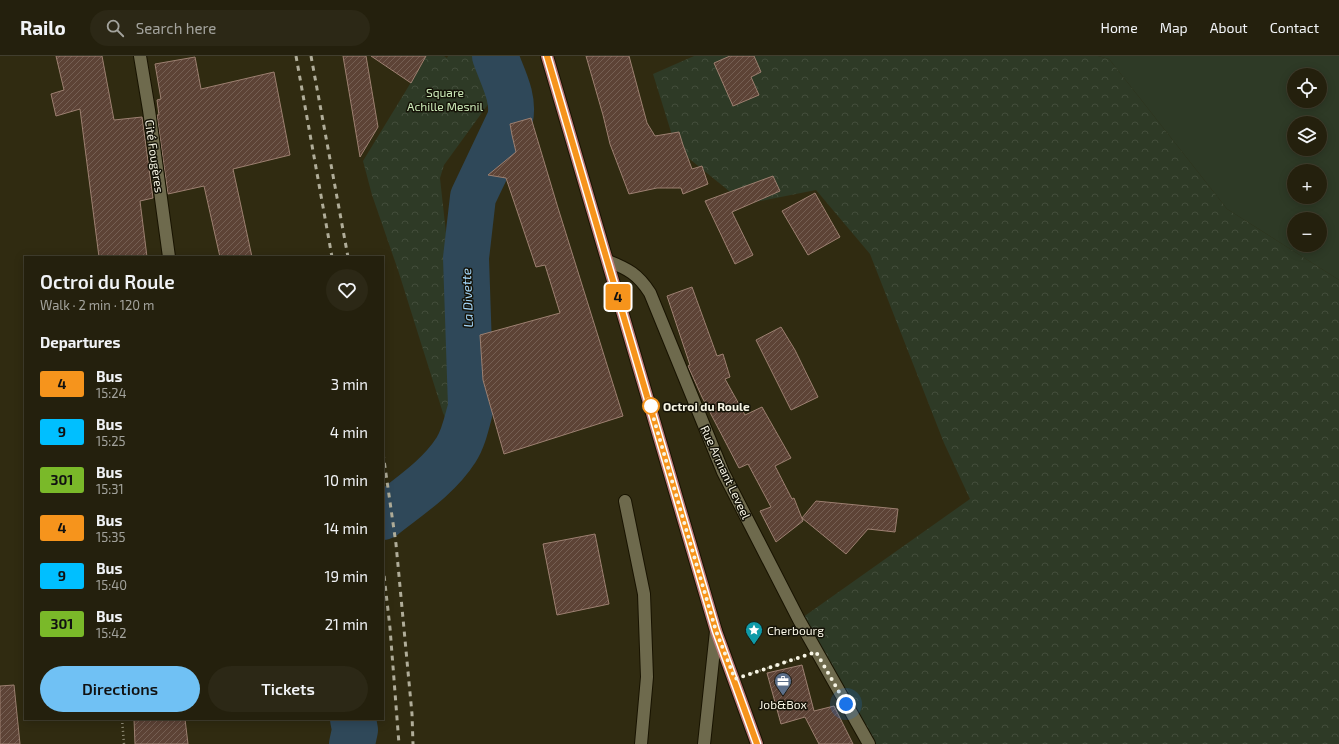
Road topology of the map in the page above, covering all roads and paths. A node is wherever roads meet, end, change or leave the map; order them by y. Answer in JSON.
{"nodes":[{"id":1,"x":140,"y":56,"type":"edge"},
{"id":2,"x":547,"y":56,"type":"edge"},
{"id":3,"x":169,"y":256,"type":"edge"},
{"id":4,"x":608,"y":261,"type":"junction"},
{"id":5,"x":625,"y":501,"type":"dead end"},
{"id":6,"x":716,"y":631,"type":"junction"},
{"id":7,"x":816,"y":652,"type":"junction"},
{"id":8,"x":735,"y":679,"type":"junction"},
{"id":9,"x":122,"y":720,"type":"edge"},
{"id":10,"x":124,"y":744,"type":"edge"},
{"id":11,"x":641,"y":744,"type":"edge"},
{"id":12,"x":704,"y":744,"type":"edge"},
{"id":13,"x":757,"y":744,"type":"edge"},
{"id":14,"x":869,"y":744,"type":"edge"}],
"edges":[{"from":1,"to":3,"type":"street","name":"Cité Fougères"},
{"from":2,"to":4,"type":"main road"},
{"from":4,"to":6,"type":"main road"},
{"from":4,"to":7,"type":"street","name":"Rue Armant Leveel"},
{"from":5,"to":11,"type":"street"},
{"from":6,"to":8,"type":"main road"},
{"from":6,"to":12,"type":"street"},
{"from":7,"to":8,"type":"path"},
{"from":7,"to":14,"type":"street","name":"Rue Armant Leveel"},
{"from":8,"to":13,"type":"main road"},
{"from":9,"to":10,"type":"path"}]}
